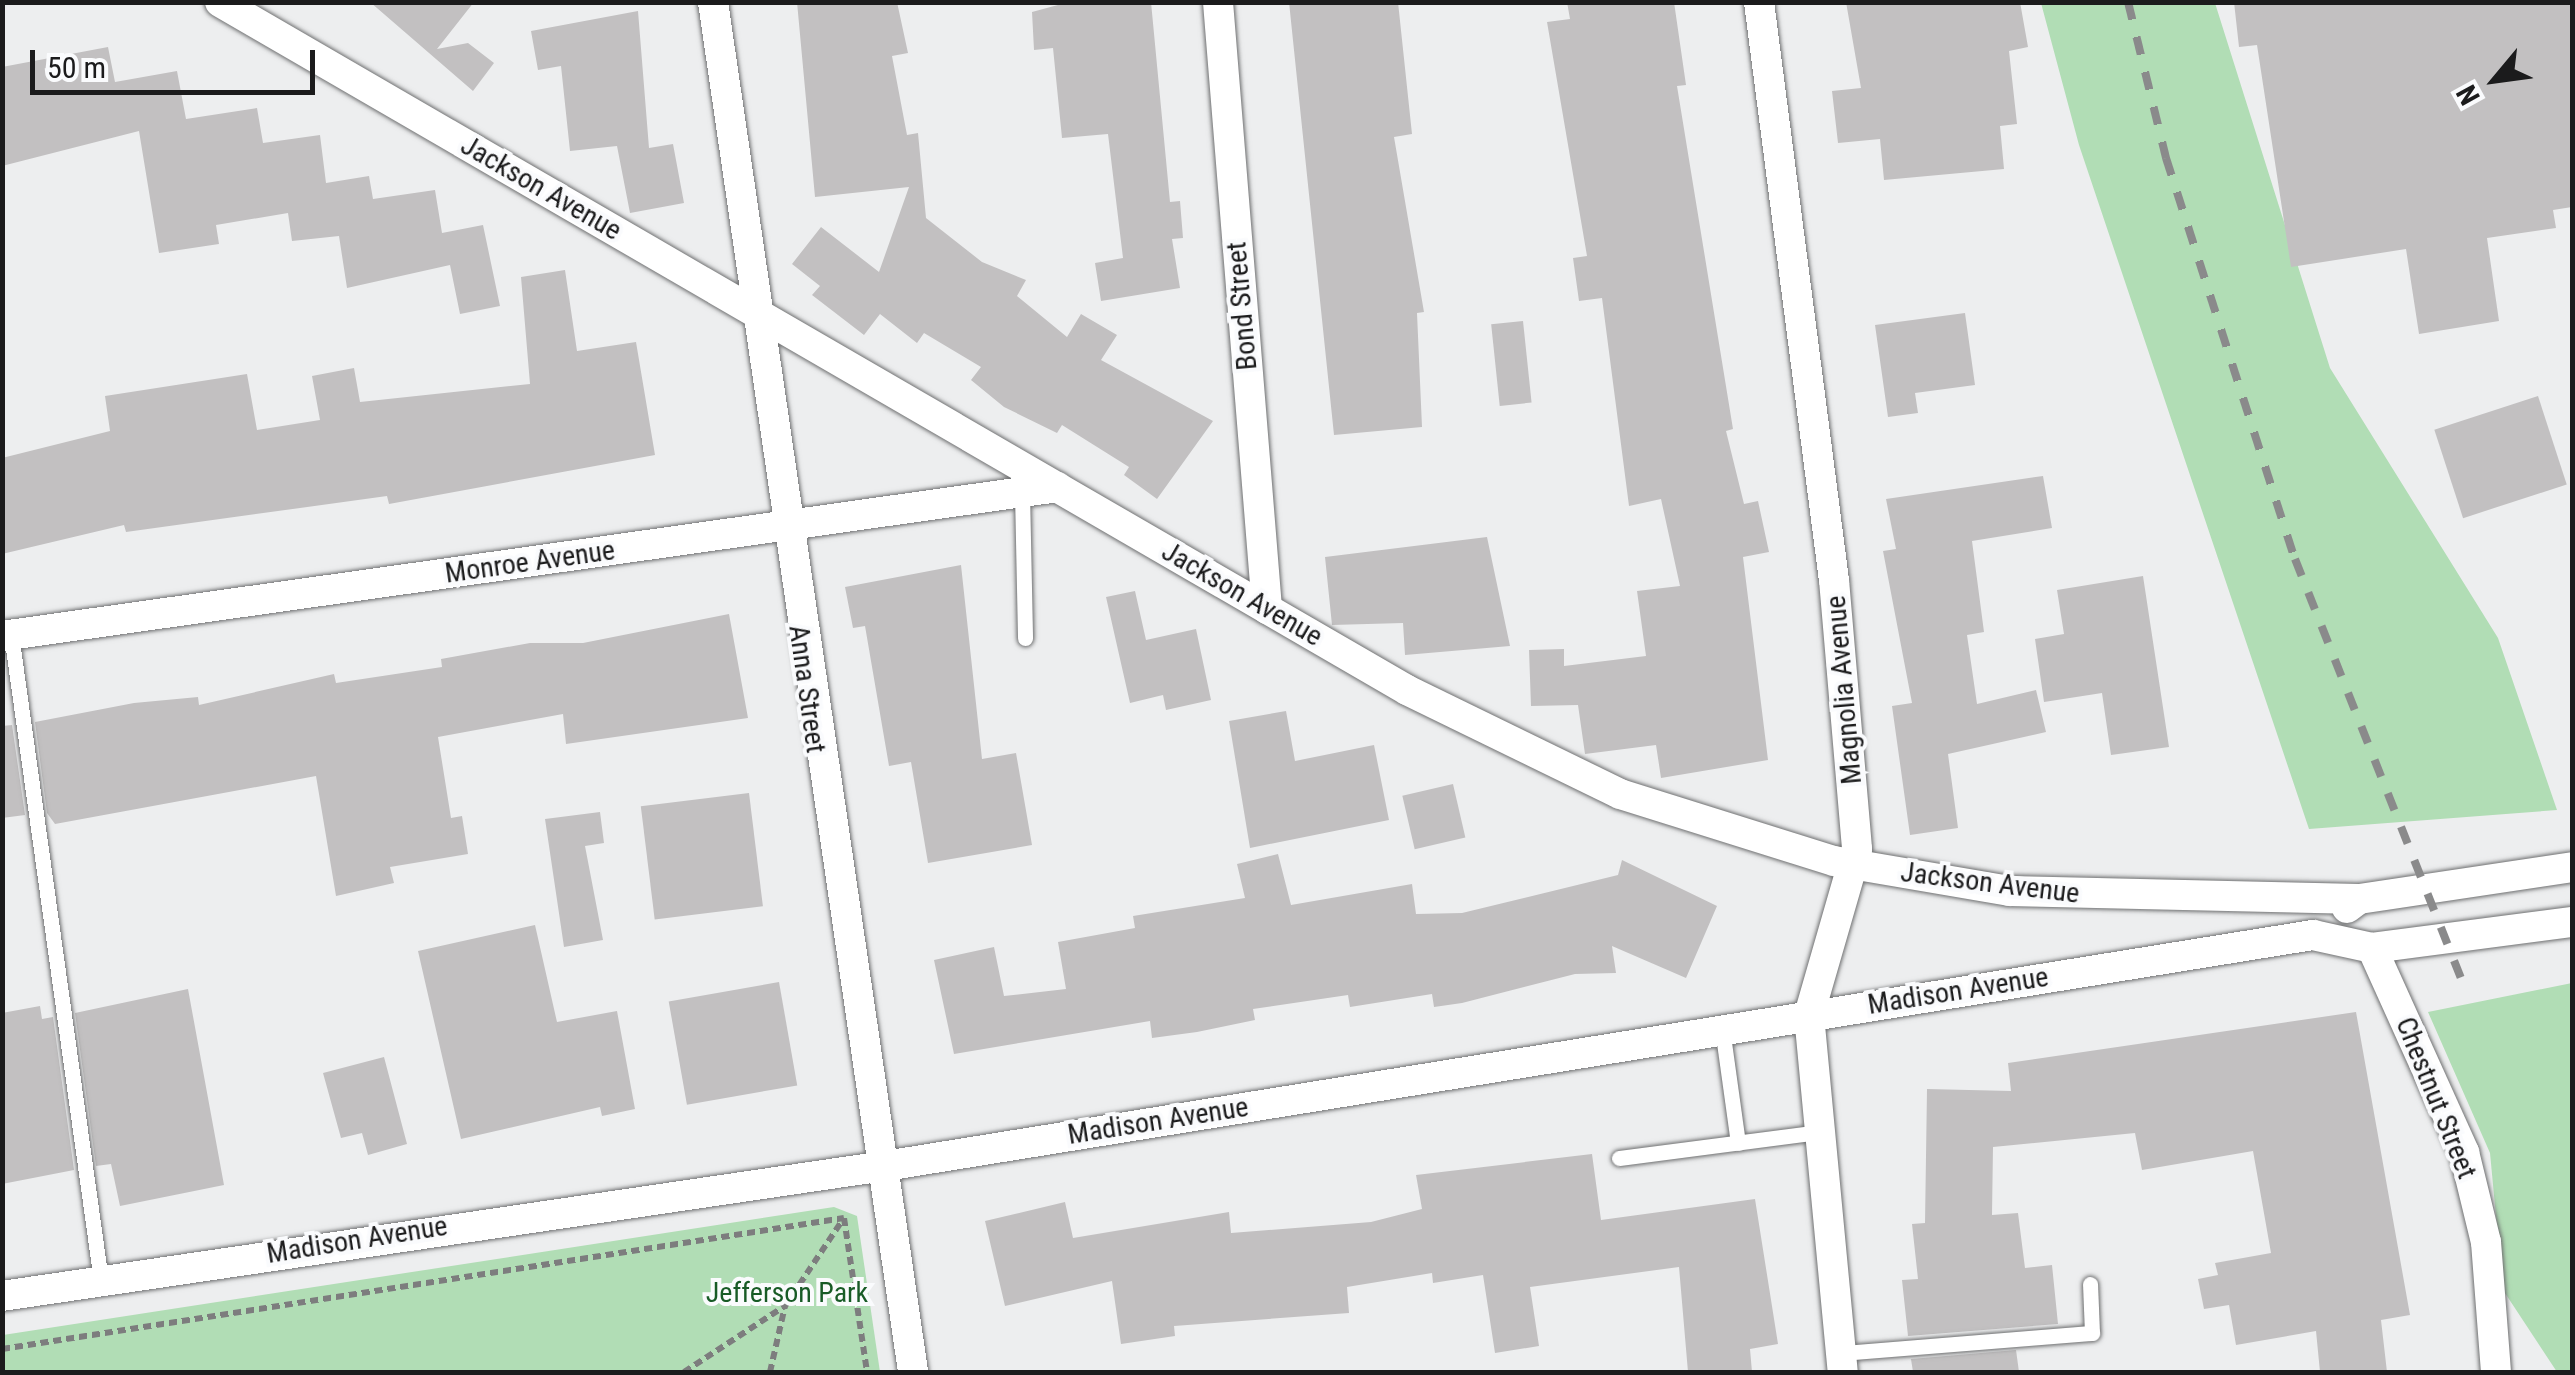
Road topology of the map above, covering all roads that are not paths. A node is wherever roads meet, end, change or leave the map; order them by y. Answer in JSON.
{"nodes":[{"id":1,"x":220,"y":2,"type":"edge"},
{"id":2,"x":273,"y":2,"type":"edge"},
{"id":3,"x":713,"y":2,"type":"edge"},
{"id":4,"x":1218,"y":2,"type":"edge"},
{"id":5,"x":1760,"y":2,"type":"edge"},
{"id":6,"x":278,"y":36,"type":"junction"},
{"id":7,"x":752,"y":310,"type":"junction"},
{"id":8,"x":1058,"y":487,"type":"junction"},
{"id":9,"x":1022,"y":492,"type":"junction"},
{"id":10,"x":783,"y":526,"type":"junction"},
{"id":11,"x":1267,"y":609,"type":"junction"},
{"id":12,"x":7,"y":635,"type":"edge"},
{"id":13,"x":1025,"y":638,"type":"dead end"},
{"id":14,"x":1854,"y":864,"type":"junction"},
{"id":15,"x":2572,"y":867,"type":"edge"},
{"id":16,"x":2360,"y":898,"type":"junction"},
{"id":17,"x":2572,"y":922,"type":"edge"},
{"id":18,"x":2313,"y":935,"type":"junction"},
{"id":19,"x":2372,"y":948,"type":"junction"},
{"id":20,"x":1808,"y":1015,"type":"junction"},
{"id":21,"x":1722,"y":1028,"type":"junction"},
{"id":22,"x":1820,"y":1132,"type":"junction"},
{"id":23,"x":1738,"y":1143,"type":"junction"},
{"id":24,"x":1619,"y":1158,"type":"dead end"},
{"id":25,"x":885,"y":1166,"type":"junction"},
{"id":26,"x":101,"y":1281,"type":"junction"},
{"id":27,"x":2090,"y":1284,"type":"dead end"},
{"id":28,"x":2,"y":1296,"type":"edge"},
{"id":29,"x":1842,"y":1363,"type":"edge"},
{"id":30,"x":913,"y":1372,"type":"edge"},
{"id":31,"x":2496,"y":1372,"type":"edge"}],
"edges":[{"from":1,"to":6,"type":"street","name":"Jackson Avenue"},
{"from":2,"to":6,"type":"street"},
{"from":3,"to":7,"type":"street","name":"Anna Street"},
{"from":4,"to":11,"type":"street","name":"Bond Street"},
{"from":5,"to":14,"type":"street","name":"Magnolia Avenue"},
{"from":6,"to":7,"type":"street","name":"Jackson Avenue"},
{"from":7,"to":8,"type":"street","name":"Jackson Avenue"},
{"from":7,"to":10,"type":"street","name":"Anna Street"},
{"from":8,"to":9,"type":"street","name":"Monroe Avenue"},
{"from":8,"to":11,"type":"street","name":"Jackson Avenue"},
{"from":9,"to":10,"type":"street","name":"Monroe Avenue"},
{"from":9,"to":13,"type":"lane"},
{"from":10,"to":12,"type":"street","name":"Monroe Avenue"},
{"from":10,"to":25,"type":"street","name":"Anna Street"},
{"from":11,"to":14,"type":"street","name":"Jackson Avenue"},
{"from":12,"to":26,"type":"lane"},
{"from":14,"to":16,"type":"street","name":"Jackson Avenue"},
{"from":14,"to":20,"type":"street","name":"Magnolia Avenue"},
{"from":15,"to":16,"type":"street","name":"Madison Avenue"},
{"from":16,"to":18,"type":"street","name":"Madison Avenue"},
{"from":17,"to":19,"type":"street","name":"Madison Avenue"},
{"from":18,"to":19,"type":"street","name":"Madison Avenue"},
{"from":18,"to":20,"type":"street","name":"Madison Avenue"},
{"from":19,"to":31,"type":"street","name":"Chestnut Street"},
{"from":20,"to":21,"type":"street","name":"Madison Avenue"},
{"from":20,"to":22,"type":"street","name":"Magnolia Avenue"},
{"from":21,"to":23,"type":"lane"},
{"from":21,"to":25,"type":"street","name":"Madison Avenue"},
{"from":22,"to":23,"type":"lane"},
{"from":22,"to":29,"type":"street","name":"Magnolia Avenue"},
{"from":23,"to":24,"type":"lane"},
{"from":25,"to":26,"type":"street","name":"Madison Avenue"},
{"from":25,"to":30,"type":"street","name":"Anna Street"},
{"from":26,"to":28,"type":"street","name":"Madison Avenue"},
{"from":27,"to":29,"type":"lane"}]}
